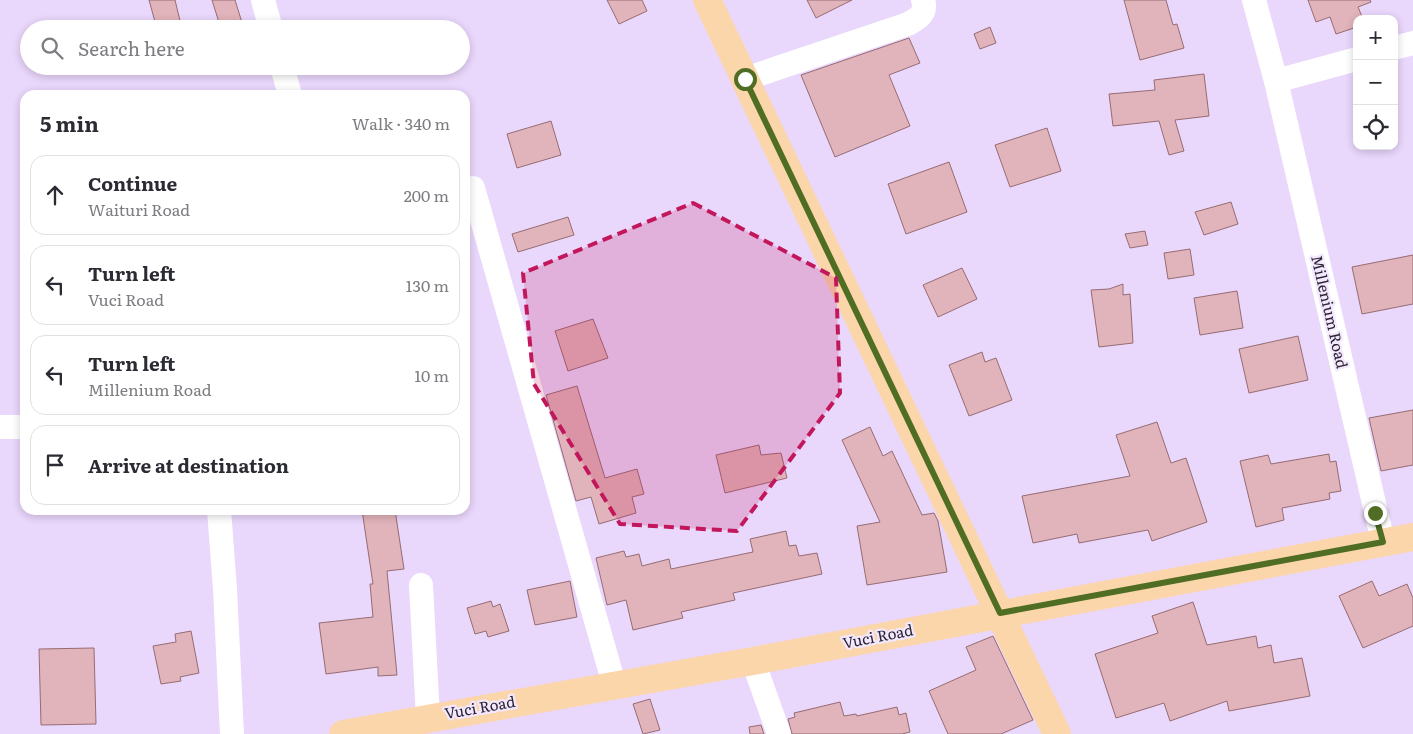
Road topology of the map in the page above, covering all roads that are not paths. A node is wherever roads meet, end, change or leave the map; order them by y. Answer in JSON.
{"nodes":[{"id":1,"x":263,"y":0,"type":"edge"},
{"id":2,"x":707,"y":0,"type":"edge"},
{"id":3,"x":922,"y":0,"type":"edge"},
{"id":4,"x":1254,"y":0,"type":"edge"},
{"id":5,"x":269,"y":20,"type":"edge"},
{"id":6,"x":1413,"y":43,"type":"edge"},
{"id":7,"x":1398,"y":47,"type":"edge"},
{"id":8,"x":1353,"y":60,"type":"edge"},
{"id":9,"x":284,"y":75,"type":"edge"},
{"id":10,"x":745,"y":79,"type":"junction"},
{"id":11,"x":1276,"y":81,"type":"junction"},
{"id":12,"x":289,"y":90,"type":"edge"},
{"id":13,"x":473,"y":188,"type":"dead end"},
{"id":14,"x":0,"y":427,"type":"edge"},
{"id":15,"x":20,"y":427,"type":"edge"},
{"id":16,"x":219,"y":515,"type":"edge"},
{"id":17,"x":1413,"y":537,"type":"edge"},
{"id":18,"x":1383,"y":542,"type":"junction"},
{"id":19,"x":421,"y":585,"type":"dead end"},
{"id":20,"x":1000,"y":613,"type":"junction"},
{"id":21,"x":753,"y":660,"type":"junction"},
{"id":22,"x":614,"y":684,"type":"junction"},
{"id":23,"x":428,"y":718,"type":"junction"},
{"id":24,"x":232,"y":734,"type":"edge"},
{"id":25,"x":343,"y":734,"type":"edge"},
{"id":26,"x":779,"y":734,"type":"edge"},
{"id":27,"x":1057,"y":734,"type":"edge"}],
"edges":[{"from":1,"to":5,"type":"street"},
{"from":2,"to":10,"type":"main road"},
{"from":3,"to":10,"type":"street"},
{"from":4,"to":11,"type":"street","name":"Millenium Road"},
{"from":6,"to":7,"type":"street"},
{"from":8,"to":11,"type":"street"},
{"from":9,"to":12,"type":"street"},
{"from":10,"to":20,"type":"main road"},
{"from":11,"to":18,"type":"street","name":"Millenium Road"},
{"from":13,"to":22,"type":"street"},
{"from":14,"to":15,"type":"street"},
{"from":16,"to":24,"type":"street"},
{"from":17,"to":18,"type":"main road","name":"Vuci Road"},
{"from":18,"to":20,"type":"main road","name":"Vuci Road"},
{"from":19,"to":23,"type":"street"},
{"from":20,"to":21,"type":"main road","name":"Vuci Road"},
{"from":20,"to":27,"type":"main road"},
{"from":21,"to":22,"type":"main road","name":"Vuci Road"},
{"from":21,"to":26,"type":"street"},
{"from":22,"to":23,"type":"main road","name":"Vuci Road"},
{"from":23,"to":25,"type":"main road","name":"Vuci Road"}]}
